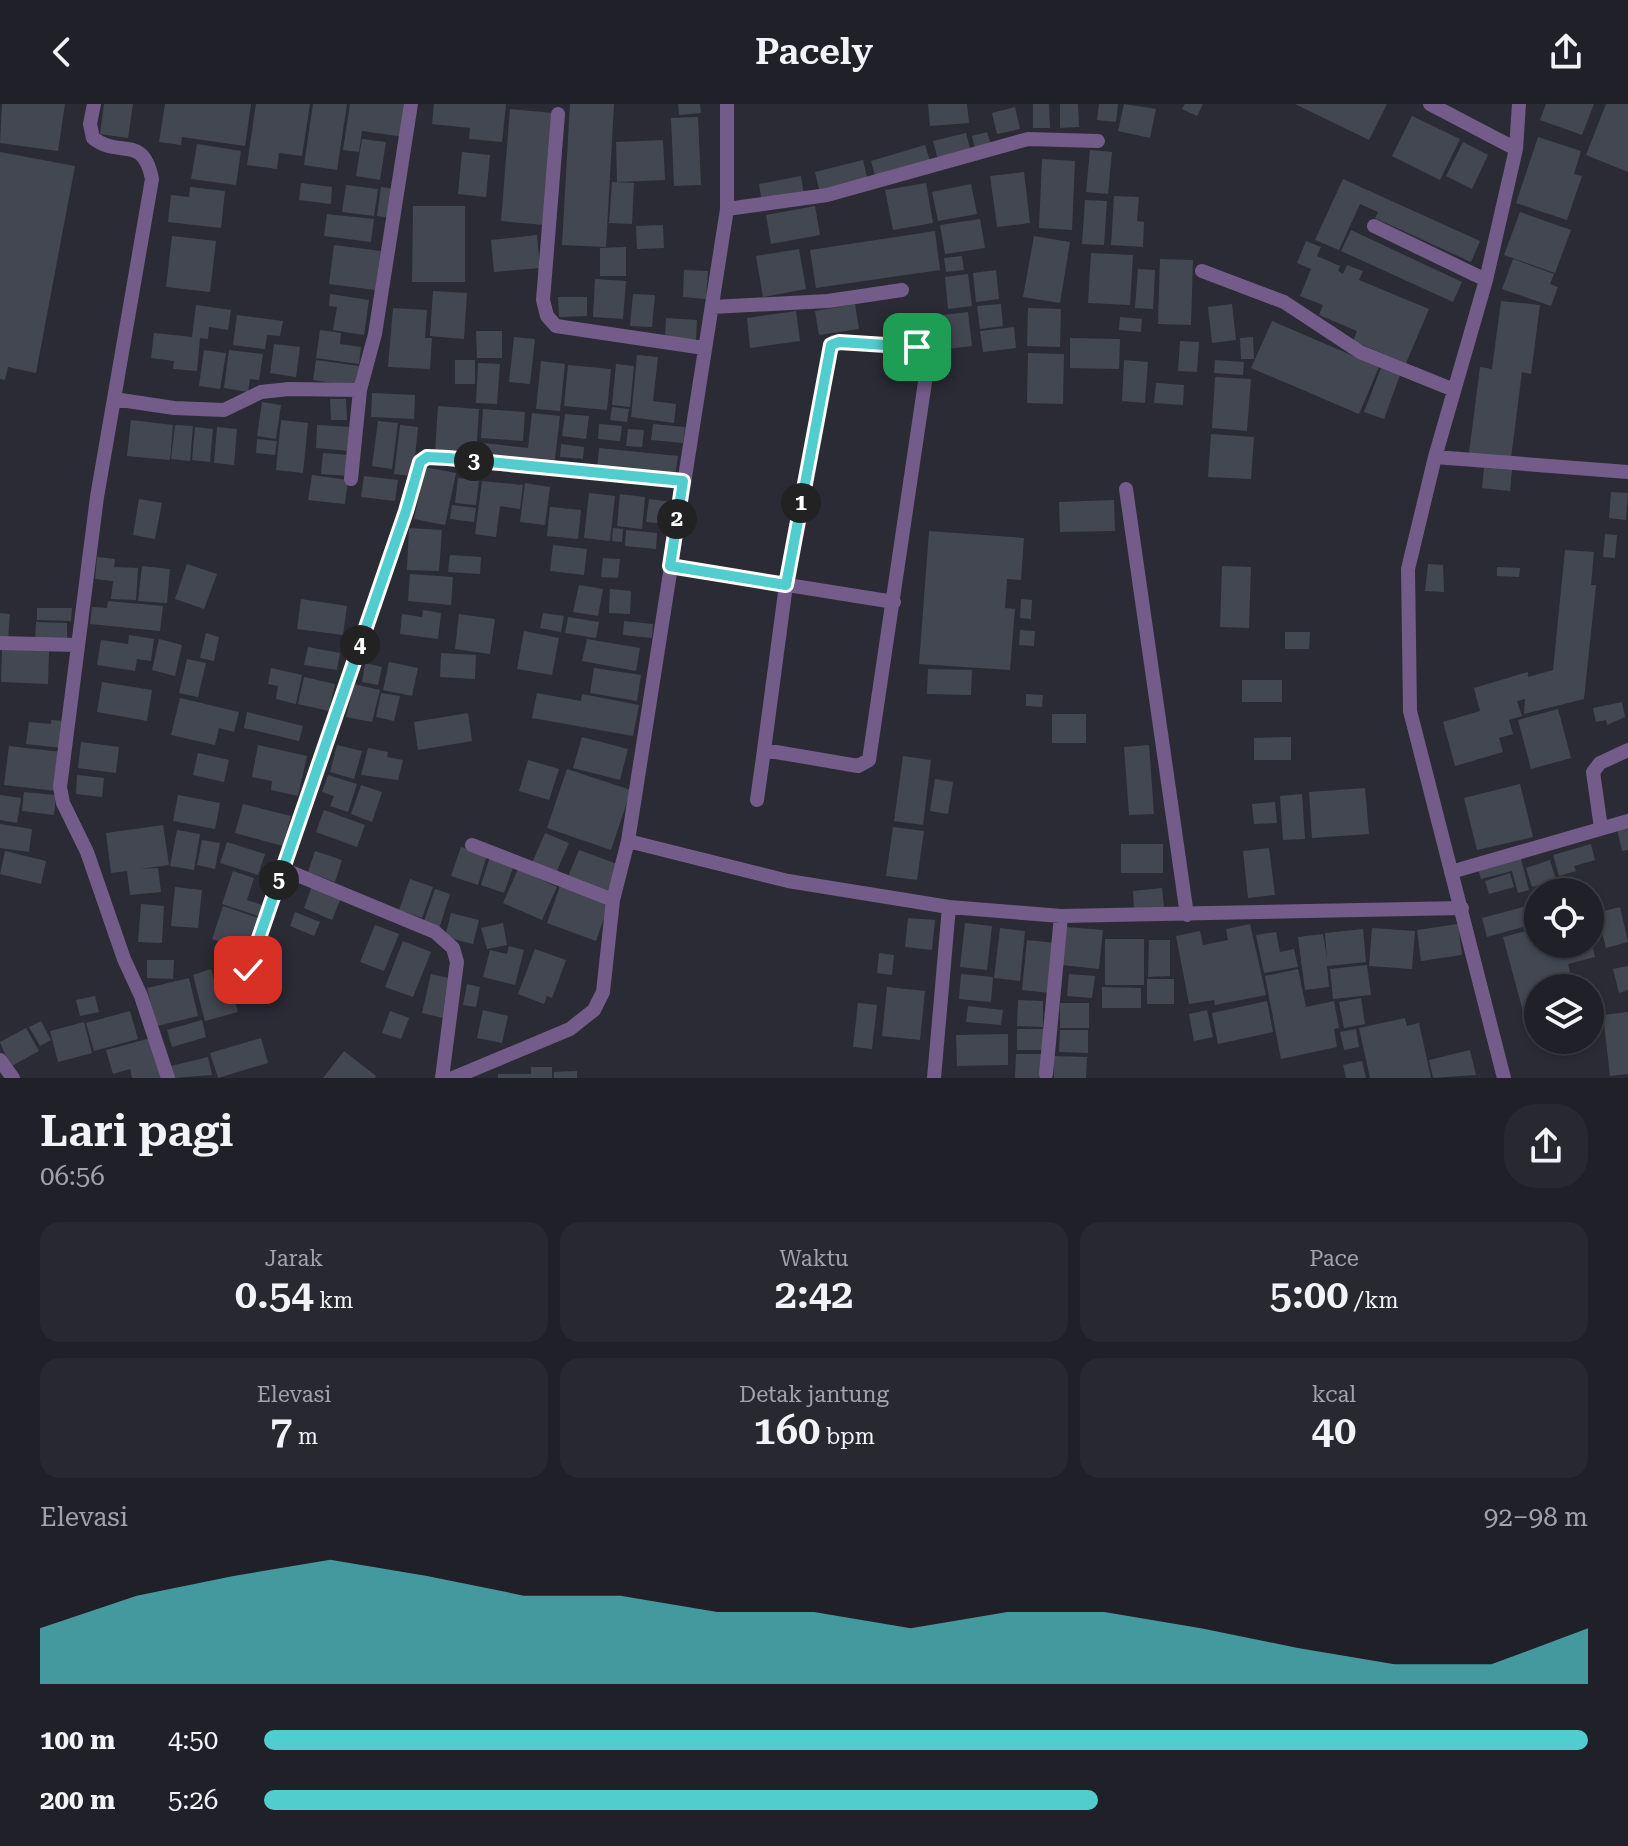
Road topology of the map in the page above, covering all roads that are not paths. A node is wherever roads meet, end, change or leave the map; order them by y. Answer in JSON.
{"nodes":[{"id":1,"x":94,"y":104,"type":"edge"},
{"id":2,"x":411,"y":104,"type":"edge"},
{"id":3,"x":727,"y":104,"type":"edge"},
{"id":4,"x":1430,"y":104,"type":"edge"},
{"id":5,"x":1519,"y":104,"type":"edge"},
{"id":6,"x":558,"y":114,"type":"dead end"},
{"id":7,"x":1098,"y":141,"type":"dead end"},
{"id":8,"x":1516,"y":149,"type":"junction"},
{"id":9,"x":727,"y":209,"type":"junction"},
{"id":10,"x":1374,"y":226,"type":"dead end"},
{"id":11,"x":1202,"y":271,"type":"dead end"},
{"id":12,"x":1486,"y":280,"type":"junction"},
{"id":13,"x":902,"y":290,"type":"dead end"},
{"id":14,"x":712,"y":307,"type":"junction"},
{"id":15,"x":704,"y":348,"type":"junction"},
{"id":16,"x":360,"y":390,"type":"junction"},
{"id":17,"x":1454,"y":390,"type":"junction"},
{"id":18,"x":114,"y":399,"type":"junction"},
{"id":19,"x":1435,"y":457,"type":"junction"},
{"id":20,"x":1628,"y":472,"type":"edge"},
{"id":21,"x":351,"y":479,"type":"dead end"},
{"id":22,"x":683,"y":481,"type":"junction"},
{"id":23,"x":1126,"y":489,"type":"dead end"},
{"id":24,"x":670,"y":566,"type":"junction"},
{"id":25,"x":786,"y":585,"type":"junction"},
{"id":26,"x":894,"y":602,"type":"junction"},
{"id":27,"x":0,"y":643,"type":"edge"},
{"id":28,"x":76,"y":645,"type":"junction"},
{"id":29,"x":764,"y":750,"type":"junction"},
{"id":30,"x":1628,"y":750,"type":"edge"},
{"id":31,"x":757,"y":800,"type":"dead end"},
{"id":32,"x":1628,"y":821,"type":"edge"},
{"id":33,"x":1601,"y":828,"type":"junction"},
{"id":34,"x":628,"y":841,"type":"junction"},
{"id":35,"x":472,"y":845,"type":"dead end"},
{"id":36,"x":283,"y":869,"type":"junction"},
{"id":37,"x":1451,"y":872,"type":"junction"},
{"id":38,"x":613,"y":900,"type":"junction"},
{"id":39,"x":949,"y":907,"type":"junction"},
{"id":40,"x":1462,"y":908,"type":"junction"},
{"id":41,"x":1187,"y":915,"type":"junction"},
{"id":42,"x":1061,"y":916,"type":"junction"},
{"id":43,"x":248,"y":970,"type":"dead end"},
{"id":44,"x":0,"y":1060,"type":"edge"},
{"id":45,"x":1046,"y":1074,"type":"dead end"},
{"id":46,"x":13,"y":1078,"type":"edge"},
{"id":47,"x":168,"y":1078,"type":"edge"},
{"id":48,"x":442,"y":1078,"type":"edge"},
{"id":49,"x":453,"y":1078,"type":"edge"},
{"id":50,"x":934,"y":1078,"type":"edge"},
{"id":51,"x":1504,"y":1078,"type":"edge"}],
"edges":[{"from":1,"to":18,"type":"street"},
{"from":2,"to":16,"type":"street"},
{"from":3,"to":9,"type":"street"},
{"from":4,"to":8,"type":"street"},
{"from":5,"to":8,"type":"street"},
{"from":6,"to":15,"type":"street"},
{"from":7,"to":9,"type":"street"},
{"from":8,"to":12,"type":"street"},
{"from":9,"to":14,"type":"street"},
{"from":10,"to":12,"type":"street"},
{"from":11,"to":17,"type":"street"},
{"from":12,"to":17,"type":"street"},
{"from":13,"to":14,"type":"street"},
{"from":14,"to":15,"type":"street"},
{"from":15,"to":22,"type":"street"},
{"from":16,"to":18,"type":"street"},
{"from":16,"to":21,"type":"street"},
{"from":17,"to":19,"type":"street"},
{"from":18,"to":28,"type":"street"},
{"from":19,"to":20,"type":"street"},
{"from":19,"to":37,"type":"street"},
{"from":22,"to":24,"type":"street"},
{"from":22,"to":36,"type":"street"},
{"from":23,"to":41,"type":"street"},
{"from":24,"to":25,"type":"street"},
{"from":24,"to":34,"type":"street"},
{"from":25,"to":26,"type":"street"},
{"from":25,"to":26,"type":"street"},
{"from":25,"to":29,"type":"street"},
{"from":26,"to":29,"type":"street"},
{"from":27,"to":28,"type":"street"},
{"from":28,"to":47,"type":"street"},
{"from":29,"to":31,"type":"street"},
{"from":30,"to":33,"type":"street"},
{"from":32,"to":33,"type":"street"},
{"from":33,"to":37,"type":"street"},
{"from":34,"to":38,"type":"street"},
{"from":34,"to":39,"type":"street"},
{"from":35,"to":38,"type":"street"},
{"from":36,"to":43,"type":"street"},
{"from":36,"to":48,"type":"street"},
{"from":37,"to":40,"type":"street"},
{"from":38,"to":49,"type":"street"},
{"from":39,"to":42,"type":"street"},
{"from":39,"to":50,"type":"street"},
{"from":40,"to":41,"type":"street"},
{"from":40,"to":51,"type":"street"},
{"from":41,"to":42,"type":"street"},
{"from":42,"to":45,"type":"street"},
{"from":44,"to":46,"type":"street"}]}
